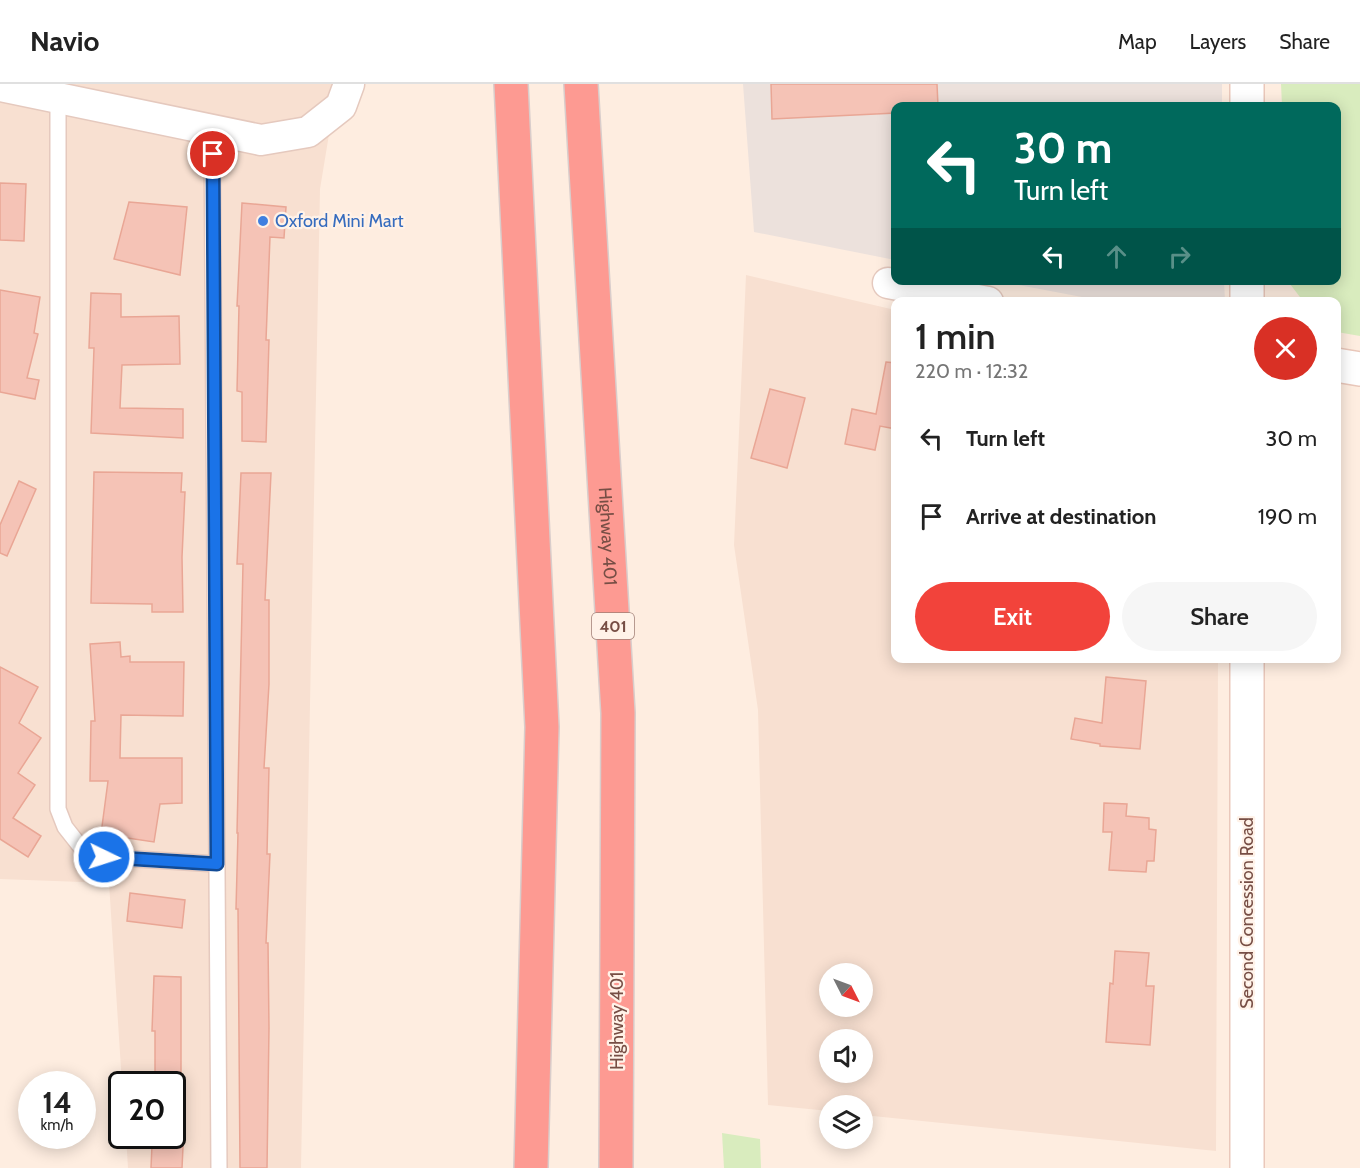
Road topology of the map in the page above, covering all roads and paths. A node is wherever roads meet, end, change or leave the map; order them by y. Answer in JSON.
{"nodes":[{"id":1,"x":349,"y":84,"type":"edge"},
{"id":2,"x":511,"y":84,"type":"edge"},
{"id":3,"x":581,"y":84,"type":"edge"},
{"id":4,"x":1247,"y":84,"type":"edge"},
{"id":5,"x":0,"y":86,"type":"edge"},
{"id":6,"x":58,"y":98,"type":"junction"},
{"id":7,"x":1247,"y":102,"type":"edge"},
{"id":8,"x":212,"y":130,"type":"junction"},
{"id":9,"x":888,"y":283,"type":"dead end"},
{"id":10,"x":891,"y":284,"type":"edge"},
{"id":11,"x":899,"y":285,"type":"edge"},
{"id":12,"x":962,"y":297,"type":"edge"},
{"id":13,"x":1341,"y":366,"type":"edge"},
{"id":14,"x":1360,"y":369,"type":"edge"},
{"id":15,"x":1247,"y":663,"type":"edge"},
{"id":16,"x":217,"y":864,"type":"junction"},
{"id":17,"x":219,"y":1168,"type":"edge"},
{"id":18,"x":531,"y":1168,"type":"edge"},
{"id":19,"x":616,"y":1168,"type":"edge"},
{"id":20,"x":1247,"y":1168,"type":"edge"}],
"edges":[{"from":1,"to":8,"type":"street"},
{"from":2,"to":18,"type":"highway"},
{"from":3,"to":19,"type":"highway","name":"Highway 401","number":"401"},
{"from":4,"to":7,"type":"street"},
{"from":5,"to":6,"type":"street"},
{"from":6,"to":8,"type":"street"},
{"from":6,"to":16,"type":"lane"},
{"from":8,"to":16,"type":"lane"},
{"from":9,"to":10,"type":"street"},
{"from":11,"to":12,"type":"street"},
{"from":13,"to":14,"type":"street"},
{"from":15,"to":20,"type":"street","name":"Second Concession Road"},
{"from":16,"to":17,"type":"lane"}]}
